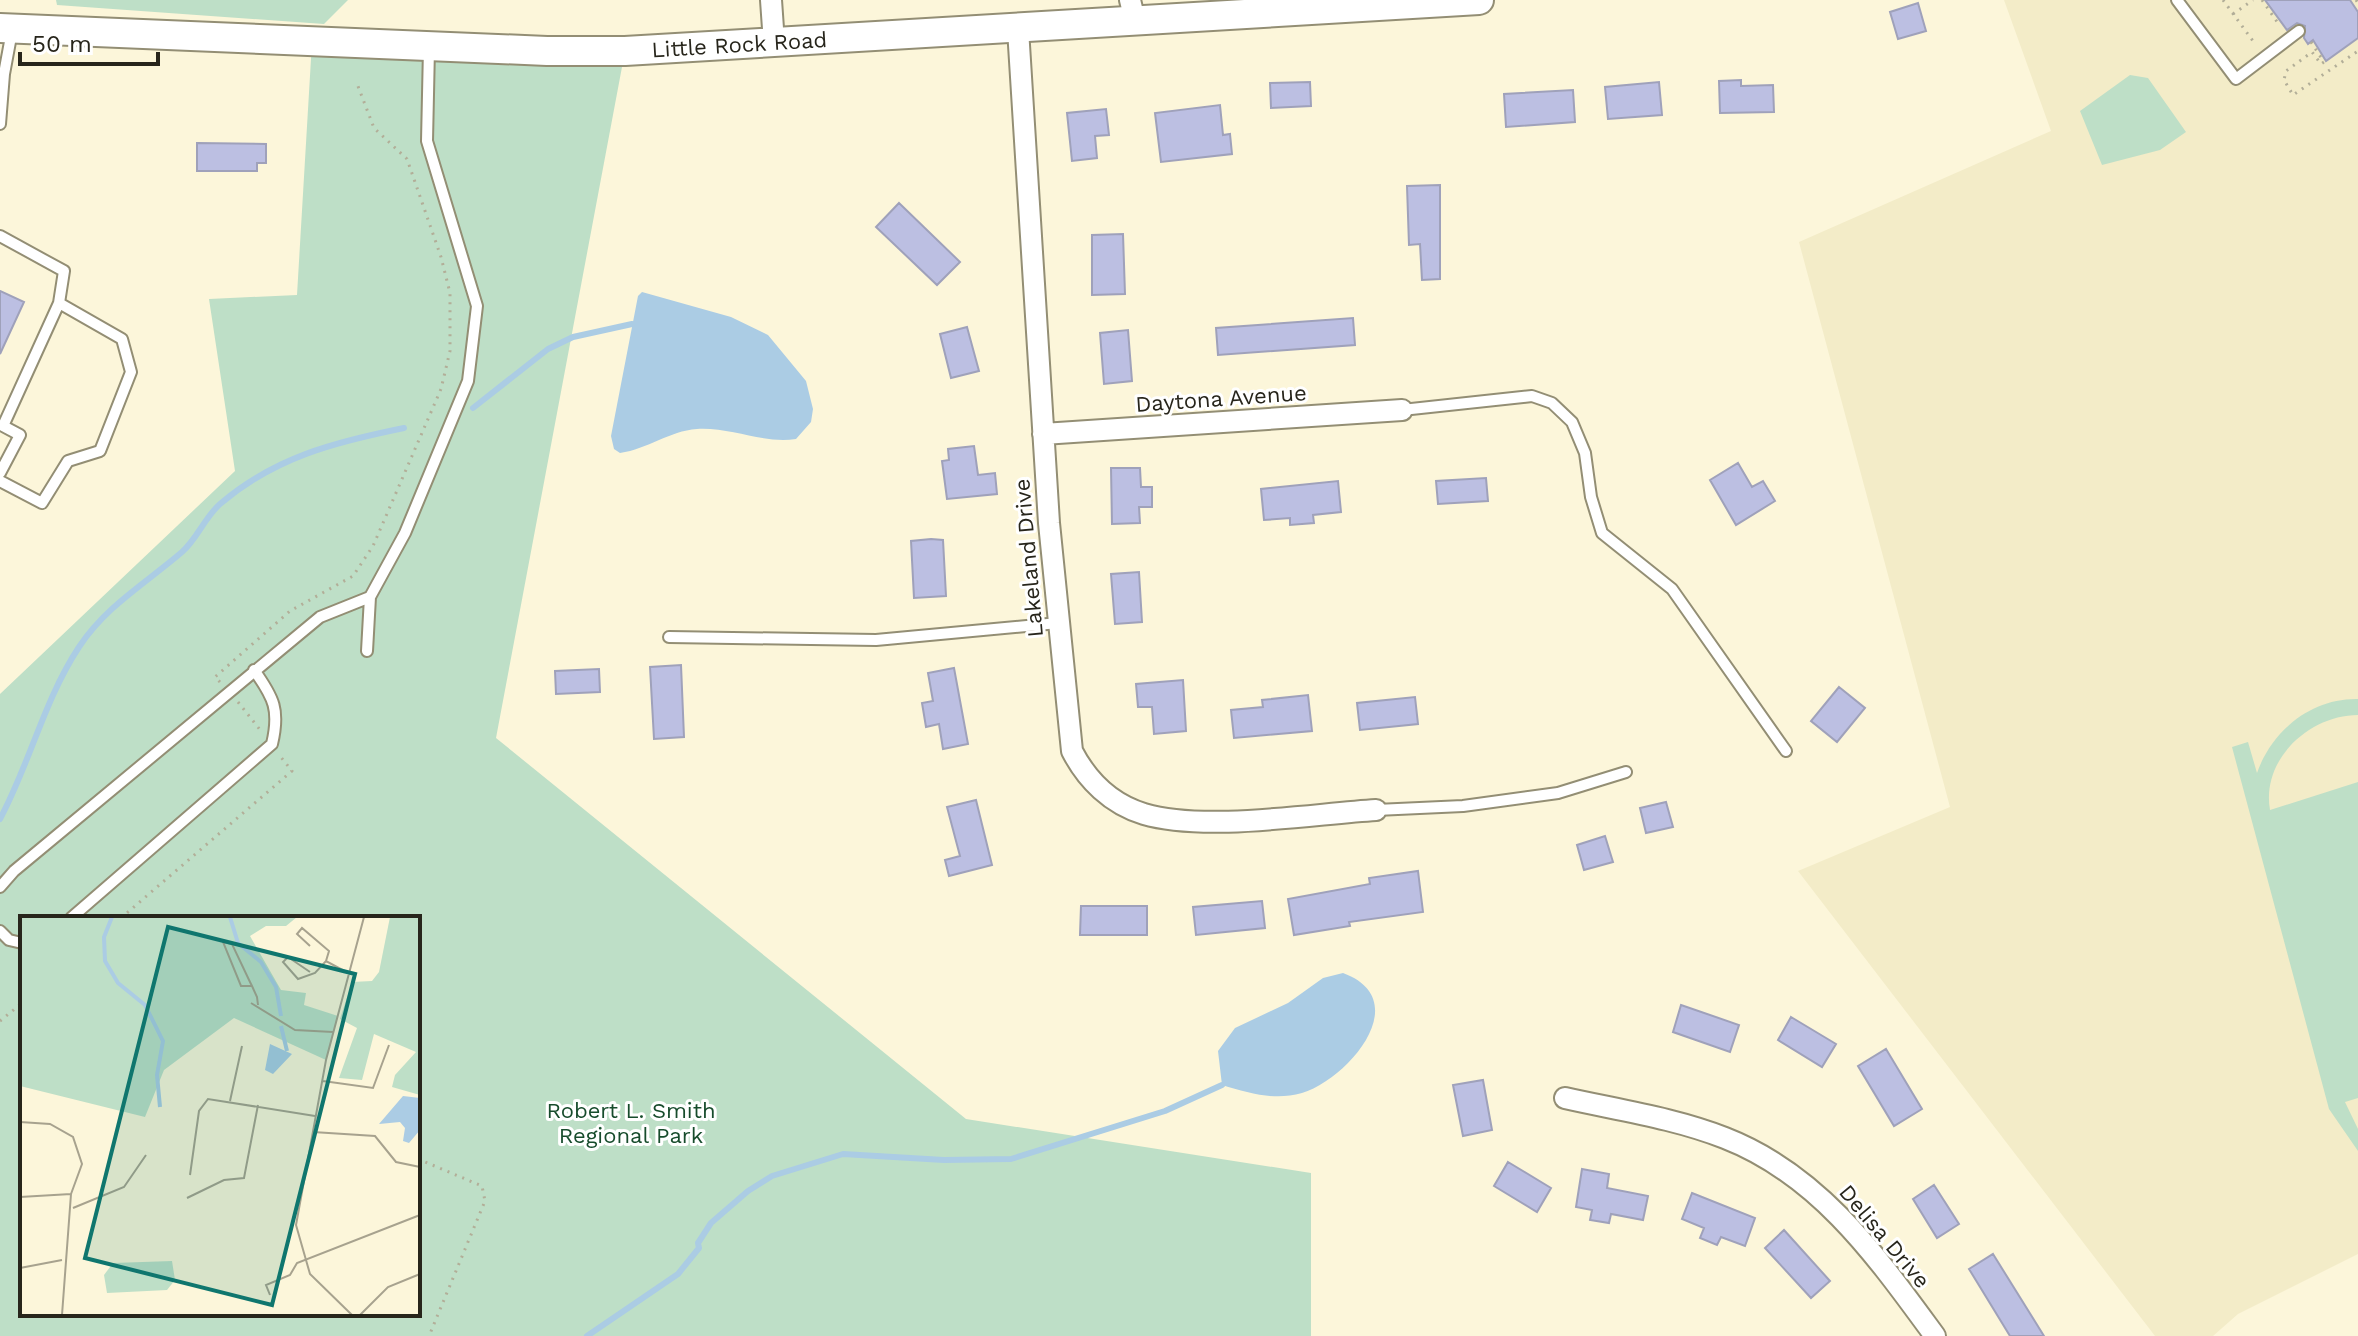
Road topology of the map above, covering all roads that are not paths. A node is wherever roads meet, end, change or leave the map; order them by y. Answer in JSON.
{"nodes":[{"id":1,"x":771,"y":0,"type":"edge"},
{"id":2,"x":1479,"y":0,"type":"edge"},
{"id":3,"x":2177,"y":0,"type":"edge"},
{"id":4,"x":1133,"y":11,"type":"edge"},
{"id":5,"x":6,"y":29,"type":"edge"},
{"id":6,"x":1018,"y":29,"type":"junction"},
{"id":7,"x":2299,"y":31,"type":"dead end"},
{"id":8,"x":774,"y":43,"type":"junction"},
{"id":9,"x":429,"y":46,"type":"junction"},
{"id":10,"x":0,"y":124,"type":"edge"},
{"id":11,"x":0,"y":236,"type":"edge"},
{"id":12,"x":59,"y":303,"type":"junction"},
{"id":13,"x":1402,"y":410,"type":"joint"},
{"id":14,"x":1043,"y":434,"type":"junction"},
{"id":15,"x":0,"y":473,"type":"edge"},
{"id":16,"x":0,"y":481,"type":"edge"},
{"id":17,"x":370,"y":597,"type":"junction"},
{"id":18,"x":1058,"y":623,"type":"junction"},
{"id":19,"x":669,"y":637,"type":"dead end"},
{"id":20,"x":367,"y":651,"type":"dead end"},
{"id":21,"x":254,"y":670,"type":"junction"},
{"id":22,"x":1786,"y":751,"type":"dead end"},
{"id":23,"x":1626,"y":772,"type":"dead end"},
{"id":24,"x":1376,"y":810,"type":"joint"},
{"id":25,"x":0,"y":887,"type":"edge"},
{"id":26,"x":73,"y":916,"type":"edge"},
{"id":27,"x":0,"y":931,"type":"edge"},
{"id":28,"x":20,"y":943,"type":"edge"},
{"id":29,"x":1565,"y":1098,"type":"dead end"},
{"id":30,"x":1935,"y":1336,"type":"edge"}],
"edges":[{"from":1,"to":8,"type":"street"},
{"from":2,"to":4,"type":"main road","name":"Little Rock Road"},
{"from":3,"to":7,"type":"lane"},
{"from":4,"to":6,"type":"main road","name":"Little Rock Road"},
{"from":5,"to":9,"type":"main road","name":"Little Rock Road"},
{"from":5,"to":10,"type":"lane"},
{"from":6,"to":8,"type":"main road","name":"Little Rock Road"},
{"from":6,"to":14,"type":"street","name":"Lakeland Drive"},
{"from":8,"to":9,"type":"main road","name":"Little Rock Road"},
{"from":9,"to":17,"type":"lane"},
{"from":11,"to":12,"type":"lane"},
{"from":12,"to":15,"type":"lane"},
{"from":12,"to":16,"type":"lane"},
{"from":13,"to":14,"type":"street","name":"Daytona Avenue"},
{"from":13,"to":22,"type":"lane"},
{"from":14,"to":18,"type":"street","name":"Lakeland Drive"},
{"from":17,"to":20,"type":"lane"},
{"from":17,"to":21,"type":"lane"},
{"from":18,"to":19,"type":"lane"},
{"from":18,"to":24,"type":"street","name":"Lakeland Drive"},
{"from":21,"to":25,"type":"lane"},
{"from":21,"to":26,"type":"lane"},
{"from":23,"to":24,"type":"lane"},
{"from":27,"to":28,"type":"lane"},
{"from":29,"to":30,"type":"street","name":"Delisa Drive"}]}
